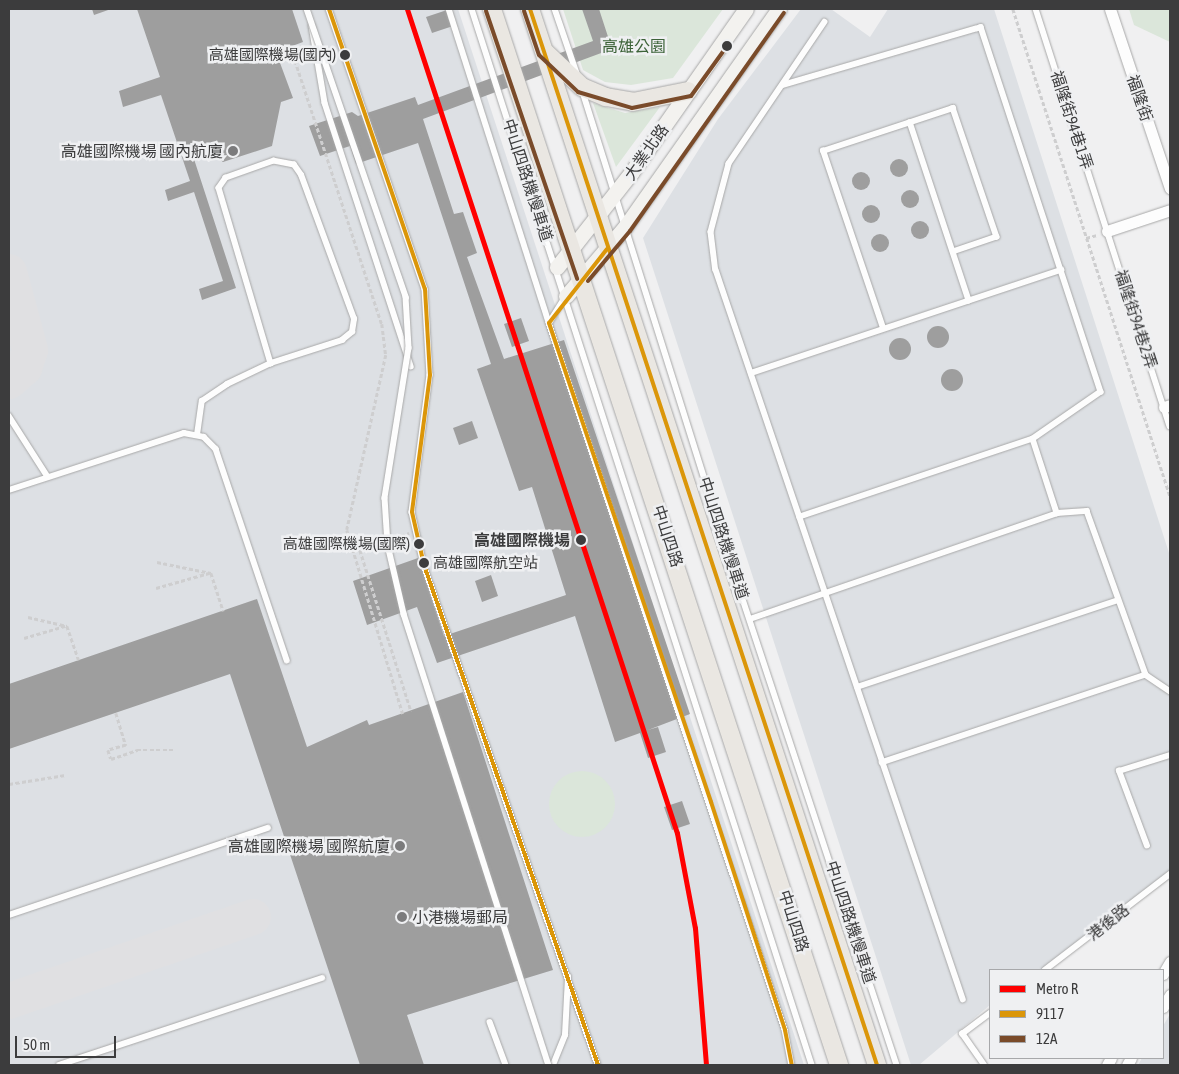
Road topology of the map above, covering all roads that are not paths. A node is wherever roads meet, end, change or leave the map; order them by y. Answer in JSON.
{"nodes":[{"id":1,"x":307,"y":9,"type":"edge"},
{"id":2,"x":329,"y":9,"type":"edge"},
{"id":3,"x":450,"y":9,"type":"edge"},
{"id":4,"x":472,"y":9,"type":"edge"},
{"id":5,"x":492,"y":9,"type":"edge"},
{"id":6,"x":530,"y":9,"type":"edge"},
{"id":7,"x":555,"y":9,"type":"edge"},
{"id":8,"x":746,"y":9,"type":"edge"},
{"id":9,"x":779,"y":9,"type":"edge"},
{"id":10,"x":1036,"y":9,"type":"edge"},
{"id":11,"x":1110,"y":9,"type":"edge"},
{"id":12,"x":825,"y":22,"type":"dead end"},
{"id":13,"x":312,"y":24,"type":"junction"},
{"id":14,"x":544,"y":51,"type":"junction"},
{"id":15,"x":783,"y":85,"type":"junction"},
{"id":16,"x":582,"y":87,"type":"junction"},
{"id":17,"x":688,"y":91,"type":"junction"},
{"id":18,"x":910,"y":122,"type":"junction"},
{"id":19,"x":1170,"y":188,"type":"edge"},
{"id":20,"x":615,"y":194,"type":"junction"},
{"id":21,"x":1170,"y":210,"type":"edge"},
{"id":22,"x":597,"y":218,"type":"junction"},
{"id":23,"x":625,"y":227,"type":"junction"},
{"id":24,"x":1108,"y":231,"type":"junction"},
{"id":25,"x":573,"y":247,"type":"junction"},
{"id":26,"x":607,"y":249,"type":"junction"},
{"id":27,"x":953,"y":252,"type":"junction"},
{"id":28,"x":557,"y":267,"type":"junction"},
{"id":29,"x":1061,"y":270,"type":"junction"},
{"id":30,"x":583,"y":277,"type":"junction"},
{"id":31,"x":566,"y":296,"type":"junction"},
{"id":32,"x":968,"y":300,"type":"junction"},
{"id":33,"x":549,"y":323,"type":"junction"},
{"id":34,"x":883,"y":328,"type":"junction"},
{"id":35,"x":271,"y":363,"type":"junction"},
{"id":36,"x":411,"y":366,"type":"dead end"},
{"id":37,"x":751,"y":373,"type":"junction"},
{"id":38,"x":1167,"y":406,"type":"edge"},
{"id":39,"x":9,"y":416,"type":"edge"},
{"id":40,"x":1170,"y":426,"type":"edge"},
{"id":41,"x":197,"y":436,"type":"junction"},
{"id":42,"x":1033,"y":439,"type":"junction"},
{"id":43,"x":48,"y":477,"type":"junction"},
{"id":44,"x":9,"y":490,"type":"edge"},
{"id":45,"x":1057,"y":513,"type":"junction"},
{"id":46,"x":800,"y":517,"type":"junction"},
{"id":47,"x":826,"y":593,"type":"junction"},
{"id":48,"x":1118,"y":600,"type":"junction"},
{"id":49,"x":750,"y":619,"type":"junction"},
{"id":50,"x":287,"y":660,"type":"dead end"},
{"id":51,"x":1146,"y":676,"type":"junction"},
{"id":52,"x":857,"y":687,"type":"junction"},
{"id":53,"x":1170,"y":690,"type":"edge"},
{"id":54,"x":1170,"y":755,"type":"edge"},
{"id":55,"x":882,"y":763,"type":"junction"},
{"id":56,"x":268,"y":828,"type":"dead end"},
{"id":57,"x":1148,"y":846,"type":"dead end"},
{"id":58,"x":1170,"y":874,"type":"edge"},
{"id":59,"x":9,"y":915,"type":"edge"},
{"id":60,"x":1046,"y":969,"type":"edge"},
{"id":61,"x":568,"y":973,"type":"junction"},
{"id":62,"x":322,"y":978,"type":"dead end"},
{"id":63,"x":963,"y":1000,"type":"dead end"},
{"id":64,"x":989,"y":1014,"type":"edge"},
{"id":65,"x":490,"y":1022,"type":"dead end"},
{"id":66,"x":58,"y":1065,"type":"edge"},
{"id":67,"x":506,"y":1065,"type":"edge"},
{"id":68,"x":551,"y":1065,"type":"edge"},
{"id":69,"x":598,"y":1065,"type":"edge"},
{"id":70,"x":792,"y":1065,"type":"edge"},
{"id":71,"x":812,"y":1065,"type":"edge"},
{"id":72,"x":839,"y":1065,"type":"edge"},
{"id":73,"x":878,"y":1065,"type":"edge"},
{"id":74,"x":897,"y":1065,"type":"edge"},
{"id":75,"x":984,"y":1065,"type":"edge"}],
"edges":[{"from":1,"to":13,"type":"lane","bridge":true},
{"from":2,"to":61,"type":"lane"},
{"from":3,"to":33,"type":"lane"},
{"from":4,"to":28,"type":"lane","name":"中山四路機慢車道"},
{"from":5,"to":25,"type":"main road","name":"中山四路"},
{"from":6,"to":14,"type":"main road","name":"中山四路"},
{"from":7,"to":16,"type":"lane","name":"中山四路機慢車道"},
{"from":8,"to":17,"type":"street","name":"大業北路"},
{"from":9,"to":23,"type":"street","name":"大業北路"},
{"from":10,"to":24,"type":"lane","name":"福隆街94巷1弄"},
{"from":11,"to":19,"type":"street","name":"福隆街"},
{"from":12,"to":15,"type":"lane"},
{"from":13,"to":36,"type":"lane","bridge":true},
{"from":13,"to":68,"type":"lane","bridge":true},
{"from":14,"to":16,"type":"main road"},
{"from":14,"to":22,"type":"main road","name":"中山四路"},
{"from":15,"to":29,"type":"lane"},
{"from":15,"to":37,"type":"lane"},
{"from":16,"to":17,"type":"main road"},
{"from":16,"to":20,"type":"lane","name":"中山四路機慢車道"},
{"from":17,"to":20,"type":"street","name":"大業北路"},
{"from":18,"to":27,"type":"lane"},
{"from":18,"to":27,"type":"lane"},
{"from":18,"to":34,"type":"lane"},
{"from":20,"to":22,"type":"street","name":"大業北路"},
{"from":20,"to":23,"type":"lane","name":"中山四路機慢車道"},
{"from":21,"to":24,"type":"street"},
{"from":22,"to":25,"type":"street","name":"大業北路"},
{"from":22,"to":26,"type":"main road","name":"中山四路"},
{"from":23,"to":26,"type":"street","name":"大業北路"},
{"from":23,"to":49,"type":"lane","name":"中山四路機慢車道"},
{"from":24,"to":38,"type":"lane","name":"福隆街94巷2弄"},
{"from":25,"to":28,"type":"street","name":"大業北路"},
{"from":25,"to":30,"type":"main road","name":"中山四路"},
{"from":26,"to":30,"type":"street","name":"大業北路"},
{"from":26,"to":73,"type":"main road","name":"中山四路"},
{"from":27,"to":32,"type":"lane"},
{"from":28,"to":31,"type":"lane","name":"中山四路機慢車道"},
{"from":29,"to":32,"type":"lane"},
{"from":29,"to":42,"type":"lane"},
{"from":30,"to":31,"type":"street","name":"大業北路"},
{"from":30,"to":72,"type":"main road","name":"中山四路"},
{"from":31,"to":33,"type":"lane"},
{"from":31,"to":71,"type":"lane","name":"中山四路機慢車道"},
{"from":32,"to":34,"type":"lane"},
{"from":33,"to":70,"type":"lane"},
{"from":34,"to":37,"type":"lane"},
{"from":35,"to":35,"type":"lane"},
{"from":35,"to":41,"type":"lane"},
{"from":37,"to":46,"type":"lane"},
{"from":38,"to":40,"type":"lane","name":"福隆街94巷2弄"},
{"from":39,"to":43,"type":"lane"},
{"from":41,"to":43,"type":"lane"},
{"from":41,"to":50,"type":"lane"},
{"from":42,"to":45,"type":"lane"},
{"from":42,"to":46,"type":"lane"},
{"from":43,"to":44,"type":"lane"},
{"from":45,"to":47,"type":"lane"},
{"from":45,"to":48,"type":"lane"},
{"from":46,"to":47,"type":"lane"},
{"from":47,"to":49,"type":"lane"},
{"from":47,"to":52,"type":"lane"},
{"from":48,"to":51,"type":"lane"},
{"from":48,"to":52,"type":"lane"},
{"from":49,"to":74,"type":"lane","name":"中山四路機慢車道"},
{"from":51,"to":53,"type":"lane"},
{"from":51,"to":55,"type":"lane"},
{"from":52,"to":55,"type":"lane"},
{"from":54,"to":57,"type":"lane"},
{"from":55,"to":63,"type":"lane"},
{"from":56,"to":59,"type":"lane"},
{"from":58,"to":60,"type":"lane","name":"港後路"},
{"from":61,"to":68,"type":"lane"},
{"from":61,"to":69,"type":"lane"},
{"from":62,"to":66,"type":"lane"},
{"from":64,"to":75,"type":"lane"},
{"from":65,"to":67,"type":"lane"}]}
